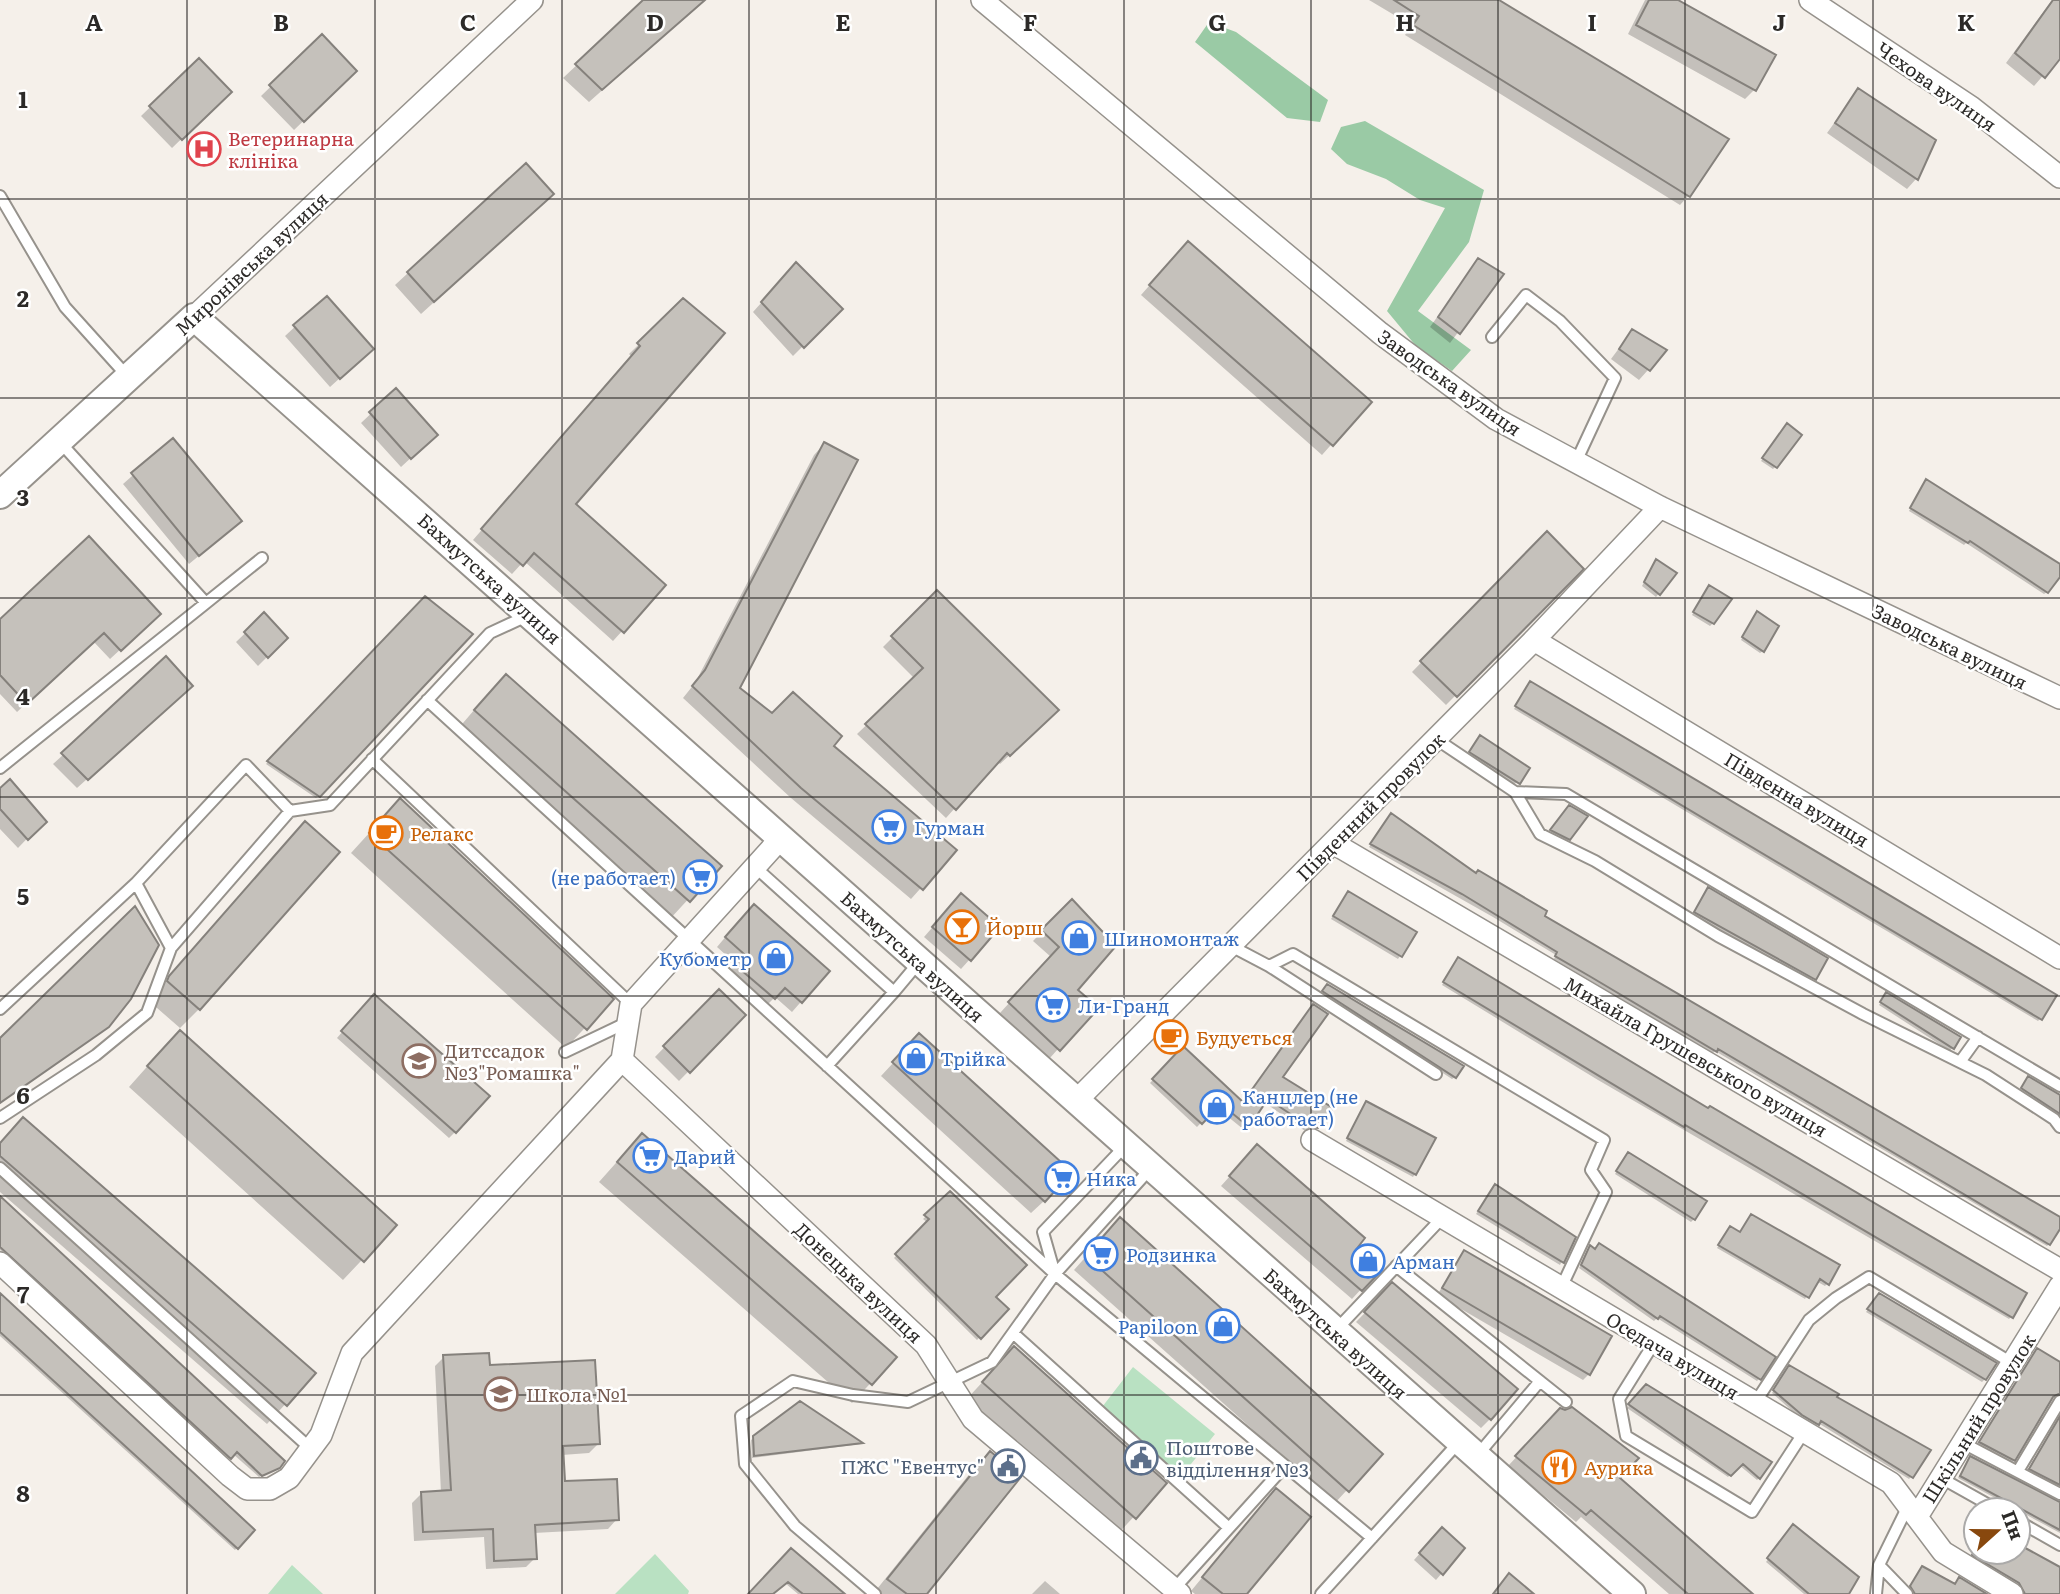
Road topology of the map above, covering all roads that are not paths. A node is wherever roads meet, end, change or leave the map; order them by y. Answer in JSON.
{"nodes":[{"id":1,"x":532,"y":0,"type":"edge"},
{"id":2,"x":982,"y":0,"type":"edge"},
{"id":3,"x":1810,"y":0,"type":"edge"},
{"id":4,"x":2060,"y":177,"type":"edge"},
{"id":5,"x":0,"y":196,"type":"edge"},
{"id":6,"x":194,"y":317,"type":"junction"},
{"id":7,"x":1492,"y":337,"type":"dead end"},
{"id":8,"x":128,"y":377,"type":"junction"},
{"id":9,"x":59,"y":441,"type":"junction"},
{"id":10,"x":1576,"y":464,"type":"junction"},
{"id":11,"x":0,"y":495,"type":"edge"},
{"id":12,"x":1660,"y":507,"type":"junction"},
{"id":13,"x":262,"y":558,"type":"dead end"},
{"id":14,"x":206,"y":603,"type":"junction"},
{"id":15,"x":531,"y":614,"type":"junction"},
{"id":16,"x":1534,"y":640,"type":"junction"},
{"id":17,"x":2060,"y":698,"type":"edge"},
{"id":18,"x":427,"y":700,"type":"junction"},
{"id":19,"x":1436,"y":739,"type":"junction"},
{"id":20,"x":372,"y":759,"type":"junction"},
{"id":21,"x":0,"y":768,"type":"edge"},
{"id":22,"x":1515,"y":792,"type":"junction"},
{"id":23,"x":290,"y":811,"type":"junction"},
{"id":24,"x":781,"y":838,"type":"junction"},
{"id":25,"x":1333,"y":842,"type":"junction"},
{"id":26,"x":755,"y":866,"type":"junction"},
{"id":27,"x":136,"y":883,"type":"junction"},
{"id":28,"x":689,"y":940,"type":"junction"},
{"id":29,"x":1231,"y":946,"type":"junction"},
{"id":30,"x":171,"y":948,"type":"junction"},
{"id":31,"x":2060,"y":958,"type":"edge"},
{"id":32,"x":920,"y":961,"type":"junction"},
{"id":33,"x":1269,"y":966,"type":"junction"},
{"id":34,"x":894,"y":992,"type":"junction"},
{"id":35,"x":0,"y":1009,"type":"edge"},
{"id":36,"x":630,"y":1013,"type":"junction"},
{"id":37,"x":1978,"y":1037,"type":"junction"},
{"id":38,"x":565,"y":1052,"type":"dead end"},
{"id":39,"x":622,"y":1060,"type":"junction"},
{"id":40,"x":1961,"y":1062,"type":"junction"},
{"id":41,"x":827,"y":1066,"type":"junction"},
{"id":42,"x":1436,"y":1074,"type":"dead end"},
{"id":43,"x":2060,"y":1086,"type":"edge"},
{"id":44,"x":1076,"y":1101,"type":"junction"},
{"id":45,"x":1,"y":1115,"type":"edge"},
{"id":46,"x":2060,"y":1127,"type":"edge"},
{"id":47,"x":1312,"y":1140,"type":"dead end"},
{"id":48,"x":1126,"y":1145,"type":"junction"},
{"id":49,"x":0,"y":1168,"type":"edge"},
{"id":50,"x":1151,"y":1168,"type":"junction"},
{"id":51,"x":1441,"y":1217,"type":"junction"},
{"id":52,"x":0,"y":1263,"type":"edge"},
{"id":53,"x":1396,"y":1266,"type":"junction"},
{"id":54,"x":2060,"y":1270,"type":"edge"},
{"id":55,"x":1055,"y":1275,"type":"junction"},
{"id":56,"x":2060,"y":1286,"type":"edge"},
{"id":57,"x":1561,"y":1288,"type":"junction"},
{"id":58,"x":1335,"y":1331,"type":"junction"},
{"id":59,"x":1013,"y":1333,"type":"junction"},
{"id":60,"x":1654,"y":1343,"type":"junction"},
{"id":61,"x":2012,"y":1363,"type":"junction"},
{"id":62,"x":1540,"y":1381,"type":"junction"},
{"id":63,"x":950,"y":1382,"type":"junction"},
{"id":64,"x":2060,"y":1401,"type":"edge"},
{"id":65,"x":1566,"y":1402,"type":"dead end"},
{"id":66,"x":1755,"y":1403,"type":"junction"},
{"id":67,"x":1804,"y":1432,"type":"junction"},
{"id":68,"x":1963,"y":1443,"type":"junction"},
{"id":69,"x":310,"y":1449,"type":"junction"},
{"id":70,"x":1467,"y":1449,"type":"junction"},
{"id":71,"x":1285,"y":1466,"type":"junction"},
{"id":72,"x":2018,"y":1471,"type":"junction"},
{"id":73,"x":1941,"y":1478,"type":"junction"},
{"id":74,"x":2060,"y":1494,"type":"edge"},
{"id":75,"x":1973,"y":1496,"type":"edge"},
{"id":76,"x":1914,"y":1510,"type":"junction"},
{"id":77,"x":1229,"y":1528,"type":"junction"},
{"id":78,"x":2032,"y":1529,"type":"edge"},
{"id":79,"x":1372,"y":1538,"type":"junction"},
{"id":80,"x":2060,"y":1545,"type":"edge"},
{"id":81,"x":1879,"y":1565,"type":"junction"},
{"id":82,"x":1177,"y":1591,"type":"edge"},
{"id":83,"x":875,"y":1594,"type":"edge"},
{"id":84,"x":1321,"y":1594,"type":"edge"},
{"id":85,"x":1632,"y":1594,"type":"edge"},
{"id":86,"x":1875,"y":1594,"type":"edge"},
{"id":87,"x":1907,"y":1594,"type":"edge"},
{"id":88,"x":2012,"y":1594,"type":"edge"}],
"edges":[{"from":1,"to":6,"type":"street","name":"Миронівська вулиця"},
{"from":2,"to":10,"type":"street","name":"Заводська вулиця"},
{"from":3,"to":4,"type":"street","name":"Чехова вулиця"},
{"from":5,"to":8,"type":"lane"},
{"from":6,"to":8,"type":"street","name":"Миронівська вулиця"},
{"from":6,"to":15,"type":"street","name":"Бахмутська вулиця"},
{"from":7,"to":10,"type":"lane"},
{"from":8,"to":9,"type":"street","name":"Миронівська вулиця"},
{"from":9,"to":11,"type":"street","name":"Миронівська вулиця"},
{"from":9,"to":14,"type":"lane"},
{"from":10,"to":12,"type":"street","name":"Заводська вулиця"},
{"from":12,"to":16,"type":"street","name":"Південний провулок"},
{"from":12,"to":17,"type":"street","name":"Заводська вулиця"},
{"from":13,"to":14,"type":"lane"},
{"from":14,"to":21,"type":"lane"},
{"from":15,"to":18,"type":"lane"},
{"from":15,"to":24,"type":"street","name":"Бахмутська вулиця"},
{"from":16,"to":19,"type":"street","name":"Південний провулок"},
{"from":16,"to":31,"type":"street","name":"Південна вулиця"},
{"from":18,"to":20,"type":"lane"},
{"from":18,"to":28,"type":"lane"},
{"from":19,"to":22,"type":"lane"},
{"from":19,"to":25,"type":"street","name":"Південний провулок"},
{"from":20,"to":23,"type":"lane"},
{"from":20,"to":36,"type":"lane"},
{"from":22,"to":37,"type":"lane"},
{"from":22,"to":40,"type":"lane"},
{"from":23,"to":27,"type":"lane"},
{"from":23,"to":30,"type":"lane"},
{"from":24,"to":26,"type":"street"},
{"from":24,"to":32,"type":"street","name":"Бахмутська вулиця"},
{"from":25,"to":29,"type":"street","name":"Південний провулок"},
{"from":25,"to":54,"type":"street","name":"Михайла Грушевського вулиця"},
{"from":26,"to":28,"type":"street"},
{"from":26,"to":34,"type":"lane"},
{"from":27,"to":30,"type":"lane"},
{"from":27,"to":35,"type":"lane"},
{"from":28,"to":36,"type":"street"},
{"from":28,"to":41,"type":"lane"},
{"from":29,"to":33,"type":"lane"},
{"from":29,"to":44,"type":"street","name":"Південний провулок"},
{"from":30,"to":45,"type":"lane"},
{"from":32,"to":34,"type":"lane"},
{"from":32,"to":44,"type":"street","name":"Бахмутська вулиця"},
{"from":33,"to":42,"type":"lane"},
{"from":33,"to":57,"type":"lane"},
{"from":34,"to":41,"type":"lane"},
{"from":36,"to":38,"type":"lane"},
{"from":36,"to":39,"type":"street"},
{"from":37,"to":40,"type":"lane"},
{"from":37,"to":43,"type":"lane"},
{"from":39,"to":63,"type":"street","name":"Донецька вулиця"},
{"from":39,"to":69,"type":"street"},
{"from":40,"to":46,"type":"lane"},
{"from":41,"to":55,"type":"lane"},
{"from":44,"to":48,"type":"street","name":"Бахмутська вулиця"},
{"from":47,"to":51,"type":"street","name":"Оседача вулиця"},
{"from":48,"to":50,"type":"street","name":"Бахмутська вулиця"},
{"from":48,"to":55,"type":"lane"},
{"from":49,"to":69,"type":"lane"},
{"from":50,"to":55,"type":"lane"},
{"from":50,"to":58,"type":"street","name":"Бахмутська вулиця"},
{"from":51,"to":53,"type":"lane"},
{"from":51,"to":57,"type":"street","name":"Оседача вулиця"},
{"from":52,"to":69,"type":"street"},
{"from":53,"to":58,"type":"lane"},
{"from":53,"to":62,"type":"lane"},
{"from":55,"to":59,"type":"lane"},
{"from":55,"to":71,"type":"lane"},
{"from":56,"to":61,"type":"street","name":"Шкільний провулок"},
{"from":57,"to":60,"type":"street","name":"Оседача вулиця"},
{"from":58,"to":70,"type":"street","name":"Бахмутська вулиця"},
{"from":59,"to":63,"type":"lane"},
{"from":59,"to":77,"type":"lane"},
{"from":60,"to":66,"type":"street","name":"Оседача вулиця"},
{"from":60,"to":67,"type":"lane"},
{"from":61,"to":66,"type":"lane"},
{"from":61,"to":68,"type":"street","name":"Шкільний провулок"},
{"from":62,"to":65,"type":"lane"},
{"from":62,"to":70,"type":"lane"},
{"from":63,"to":82,"type":"street","name":"Донецька вулиця"},
{"from":63,"to":83,"type":"lane"},
{"from":64,"to":72,"type":"lane"},
{"from":66,"to":67,"type":"street","name":"Оседача вулиця"},
{"from":67,"to":76,"type":"street","name":"Оседача вулиця"},
{"from":68,"to":72,"type":"lane"},
{"from":68,"to":73,"type":"street","name":"Шкільний провулок"},
{"from":70,"to":79,"type":"lane"},
{"from":70,"to":85,"type":"street","name":"Бахмутська вулиця"},
{"from":71,"to":77,"type":"lane"},
{"from":71,"to":79,"type":"lane"},
{"from":72,"to":74,"type":"lane"},
{"from":73,"to":75,"type":"lane"},
{"from":73,"to":76,"type":"street","name":"Шкільний провулок"},
{"from":76,"to":81,"type":"lane"},
{"from":76,"to":88,"type":"street","name":"Оседача вулиця"},
{"from":77,"to":82,"type":"lane"},
{"from":78,"to":80,"type":"lane"},
{"from":79,"to":84,"type":"lane"},
{"from":81,"to":86,"type":"lane"},
{"from":81,"to":87,"type":"lane"}]}
